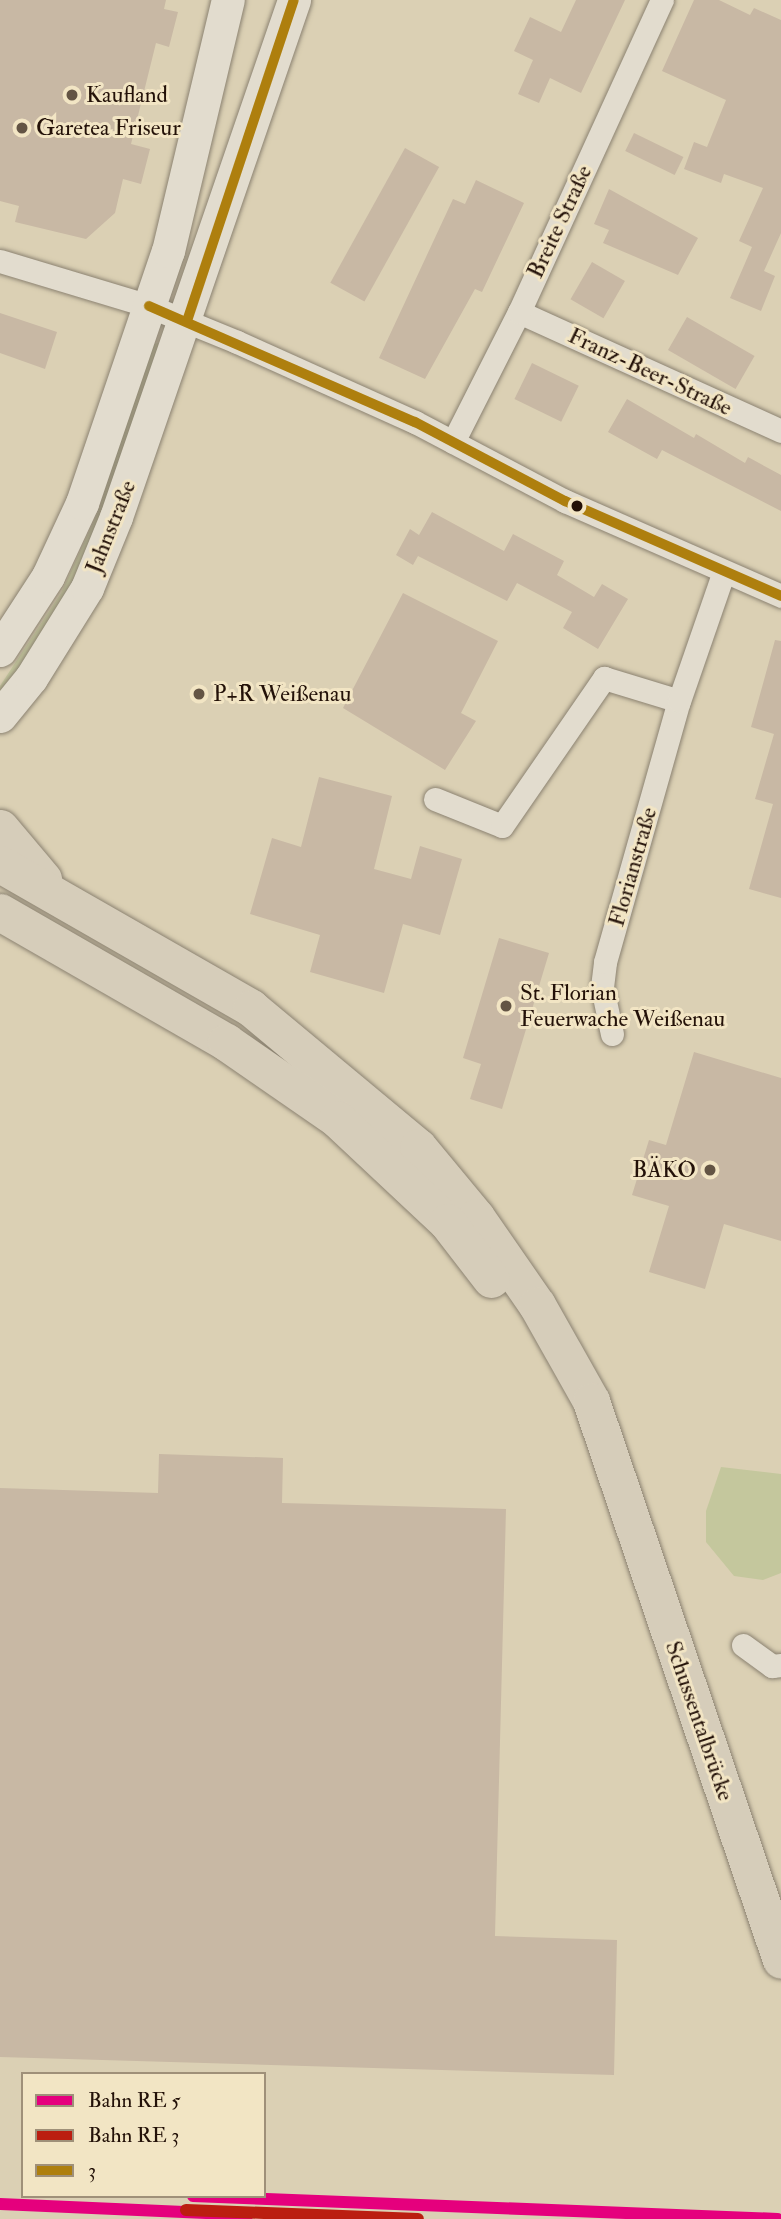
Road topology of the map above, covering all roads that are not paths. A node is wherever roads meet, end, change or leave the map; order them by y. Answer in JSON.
{"nodes":[{"id":1,"x":228,"y":0,"type":"edge"},
{"id":2,"x":294,"y":0,"type":"edge"},
{"id":3,"x":662,"y":0,"type":"edge"},
{"id":4,"x":0,"y":261,"type":"edge"},
{"id":5,"x":149,"y":306,"type":"junction"},
{"id":6,"x":519,"y":312,"type":"junction"},
{"id":7,"x":187,"y":321,"type":"junction"},
{"id":8,"x":779,"y":425,"type":"edge"},
{"id":9,"x":453,"y":442,"type":"junction"},
{"id":10,"x":723,"y":574,"type":"junction"},
{"id":11,"x":781,"y":596,"type":"edge"},
{"id":12,"x":0,"y":650,"type":"edge"},
{"id":13,"x":679,"y":701,"type":"junction"},
{"id":14,"x":0,"y":716,"type":"edge"},
{"id":15,"x":435,"y":799,"type":"dead end"},
{"id":16,"x":0,"y":828,"type":"edge"},
{"id":17,"x":0,"y":864,"type":"edge"},
{"id":18,"x":52,"y":891,"type":"junction"},
{"id":19,"x":0,"y":912,"type":"edge"},
{"id":20,"x":612,"y":1034,"type":"dead end"},
{"id":21,"x":612,"y":1475,"type":"junction"},
{"id":22,"x":743,"y":1645,"type":"dead end"},
{"id":23,"x":781,"y":1665,"type":"edge"},
{"id":24,"x":781,"y":1960,"type":"edge"}],
"edges":[{"from":1,"to":5,"type":"main road","name":"Jahnstraße"},
{"from":2,"to":7,"type":"main road","name":"Jahnstraße"},
{"from":3,"to":6,"type":"street","name":"Breite Straße"},
{"from":4,"to":5,"type":"street"},
{"from":5,"to":7,"type":"street"},
{"from":5,"to":12,"type":"main road","name":"Jahnstraße"},
{"from":6,"to":8,"type":"street","name":"Franz-Beer-Straße"},
{"from":6,"to":9,"type":"street","name":"Breite Straße"},
{"from":7,"to":9,"type":"street"},
{"from":7,"to":14,"type":"main road","name":"Jahnstraße"},
{"from":9,"to":10,"type":"street"},
{"from":10,"to":11,"type":"street"},
{"from":10,"to":13,"type":"street","name":"Florianstraße"},
{"from":13,"to":15,"type":"street"},
{"from":13,"to":20,"type":"street","name":"Florianstraße"},
{"from":16,"to":18,"type":"main road"},
{"from":17,"to":18,"type":"main road"},
{"from":18,"to":21,"type":"main road"},
{"from":19,"to":21,"type":"main road"},
{"from":21,"to":24,"type":"main road","name":"Schussentalbrücke"},
{"from":22,"to":23,"type":"street"}]}
